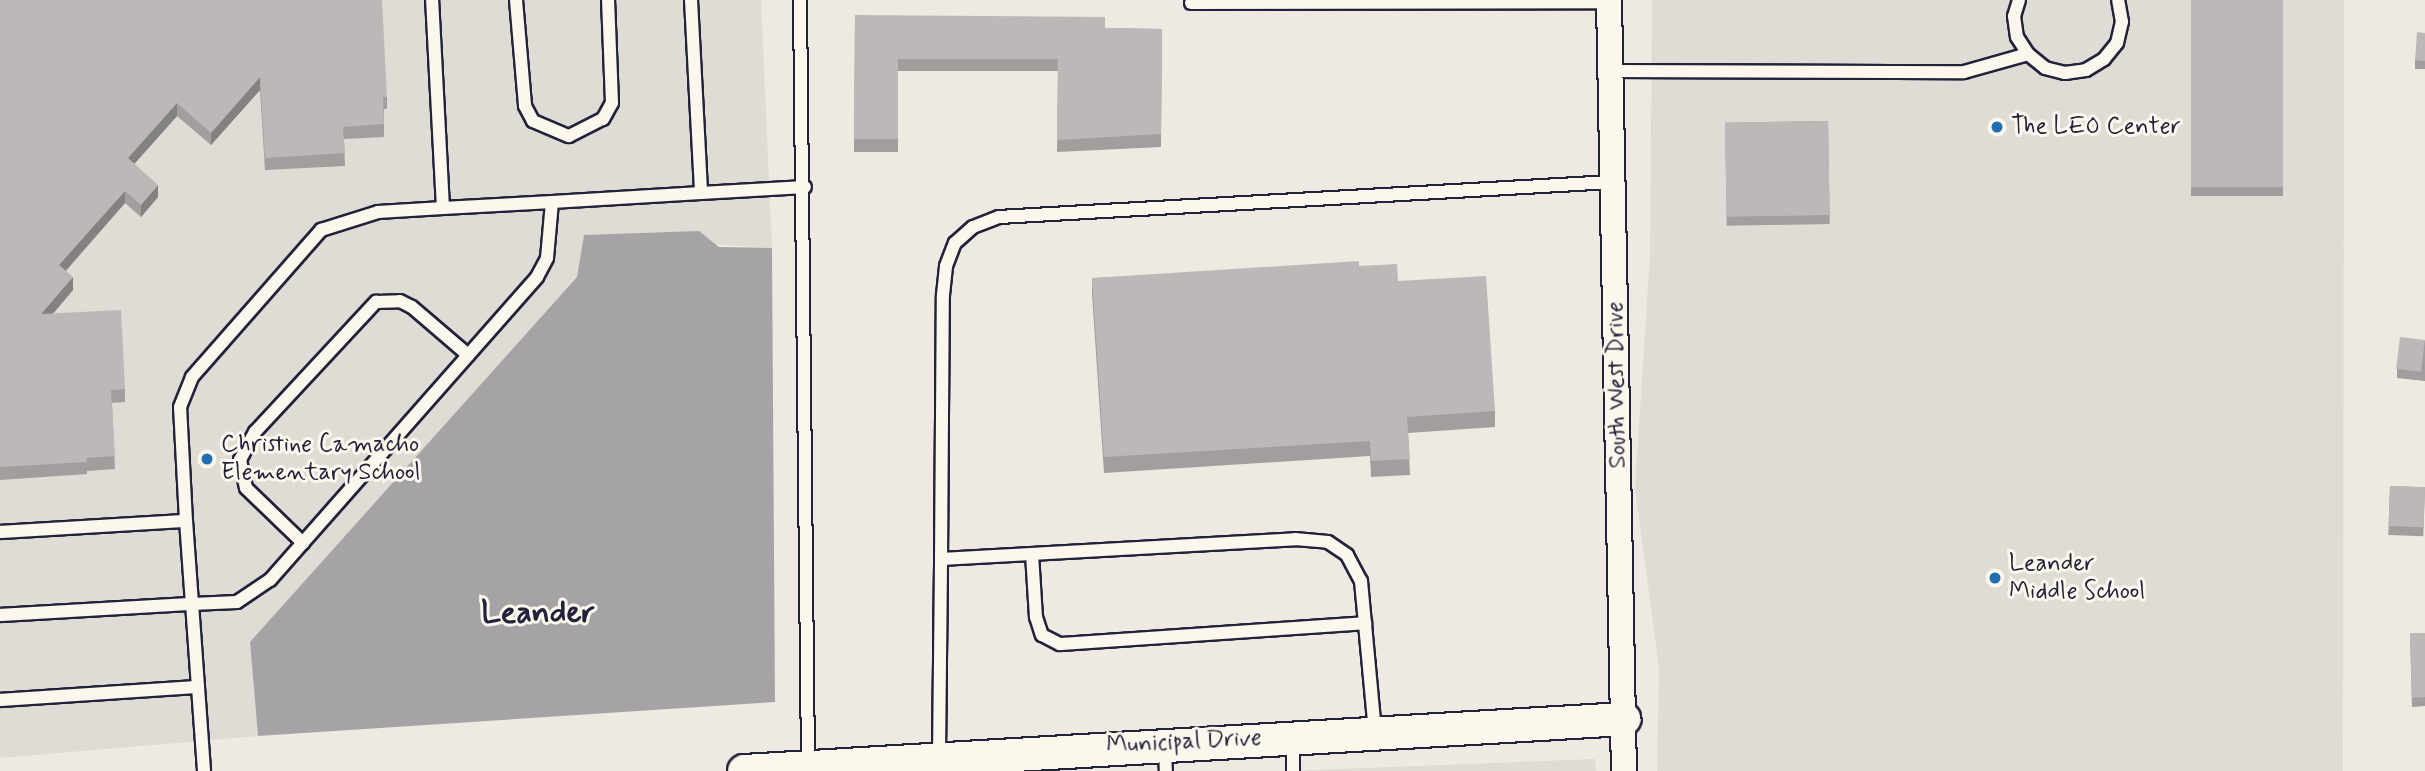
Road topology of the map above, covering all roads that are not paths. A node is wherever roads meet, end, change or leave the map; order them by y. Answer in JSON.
{"nodes":[{"id":1,"x":432,"y":0,"type":"edge"},
{"id":2,"x":516,"y":0,"type":"edge"},
{"id":3,"x":608,"y":0,"type":"edge"},
{"id":4,"x":691,"y":0,"type":"edge"},
{"id":5,"x":800,"y":0,"type":"edge"},
{"id":6,"x":2019,"y":0,"type":"edge"},
{"id":7,"x":2118,"y":0,"type":"edge"},
{"id":8,"x":1609,"y":1,"type":"edge"},
{"id":9,"x":1191,"y":3,"type":"dead end"},
{"id":10,"x":2028,"y":54,"type":"junction"},
{"id":11,"x":1612,"y":71,"type":"junction"},
{"id":12,"x":1612,"y":182,"type":"junction"},
{"id":13,"x":805,"y":187,"type":"junction"},
{"id":14,"x":701,"y":193,"type":"junction"},
{"id":15,"x":552,"y":202,"type":"junction"},
{"id":16,"x":443,"y":208,"type":"junction"},
{"id":17,"x":468,"y":355,"type":"junction"},
{"id":18,"x":186,"y":521,"type":"junction"},
{"id":19,"x":0,"y":532,"type":"edge"},
{"id":20,"x":303,"y":543,"type":"junction"},
{"id":21,"x":1032,"y":554,"type":"junction"},
{"id":22,"x":941,"y":559,"type":"junction"},
{"id":23,"x":192,"y":604,"type":"junction"},
{"id":24,"x":0,"y":615,"type":"edge"},
{"id":25,"x":1365,"y":622,"type":"junction"},
{"id":26,"x":198,"y":687,"type":"junction"},
{"id":27,"x":0,"y":700,"type":"edge"},
{"id":28,"x":1624,"y":719,"type":"junction"},
{"id":29,"x":1375,"y":731,"type":"junction"},
{"id":30,"x":1292,"y":736,"type":"junction"},
{"id":31,"x":939,"y":756,"type":"junction"},
{"id":32,"x":1166,"y":757,"type":"edge"},
{"id":33,"x":1032,"y":761,"type":"edge"},
{"id":34,"x":808,"y":766,"type":"junction"},
{"id":35,"x":204,"y":771,"type":"edge"},
{"id":36,"x":744,"y":771,"type":"edge"},
{"id":37,"x":1293,"y":771,"type":"edge"},
{"id":38,"x":1624,"y":771,"type":"edge"}],
"edges":[{"from":1,"to":16,"type":"lane"},
{"from":2,"to":3,"type":"lane"},
{"from":4,"to":14,"type":"lane"},
{"from":5,"to":13,"type":"lane"},
{"from":6,"to":10,"type":"lane"},
{"from":7,"to":10,"type":"lane"},
{"from":8,"to":9,"type":"lane"},
{"from":8,"to":11,"type":"street","name":"South West Drive"},
{"from":10,"to":11,"type":"lane"},
{"from":11,"to":12,"type":"street","name":"South West Drive"},
{"from":12,"to":22,"type":"lane"},
{"from":12,"to":28,"type":"street","name":"South West Drive"},
{"from":13,"to":14,"type":"lane"},
{"from":13,"to":34,"type":"lane"},
{"from":14,"to":15,"type":"lane"},
{"from":15,"to":16,"type":"lane"},
{"from":15,"to":17,"type":"lane"},
{"from":16,"to":18,"type":"lane"},
{"from":17,"to":20,"type":"lane"},
{"from":17,"to":20,"type":"lane"},
{"from":18,"to":19,"type":"lane"},
{"from":18,"to":23,"type":"lane"},
{"from":20,"to":23,"type":"lane"},
{"from":21,"to":22,"type":"lane"},
{"from":21,"to":25,"type":"lane"},
{"from":21,"to":25,"type":"lane"},
{"from":22,"to":31,"type":"lane"},
{"from":23,"to":24,"type":"lane"},
{"from":23,"to":26,"type":"lane"},
{"from":25,"to":29,"type":"lane"},
{"from":26,"to":27,"type":"lane"},
{"from":26,"to":35,"type":"lane"},
{"from":28,"to":29,"type":"street","name":"Municipal Drive"},
{"from":28,"to":38,"type":"street","name":"South West Drive"},
{"from":29,"to":30,"type":"street","name":"Municipal Drive"},
{"from":30,"to":32,"type":"street","name":"Municipal Drive"},
{"from":30,"to":37,"type":"lane"},
{"from":31,"to":33,"type":"street","name":"Municipal Drive"},
{"from":31,"to":34,"type":"street","name":"Municipal Drive"},
{"from":32,"to":33,"type":"street","name":"Municipal Drive"},
{"from":34,"to":36,"type":"street","name":"Municipal Drive"}]}
